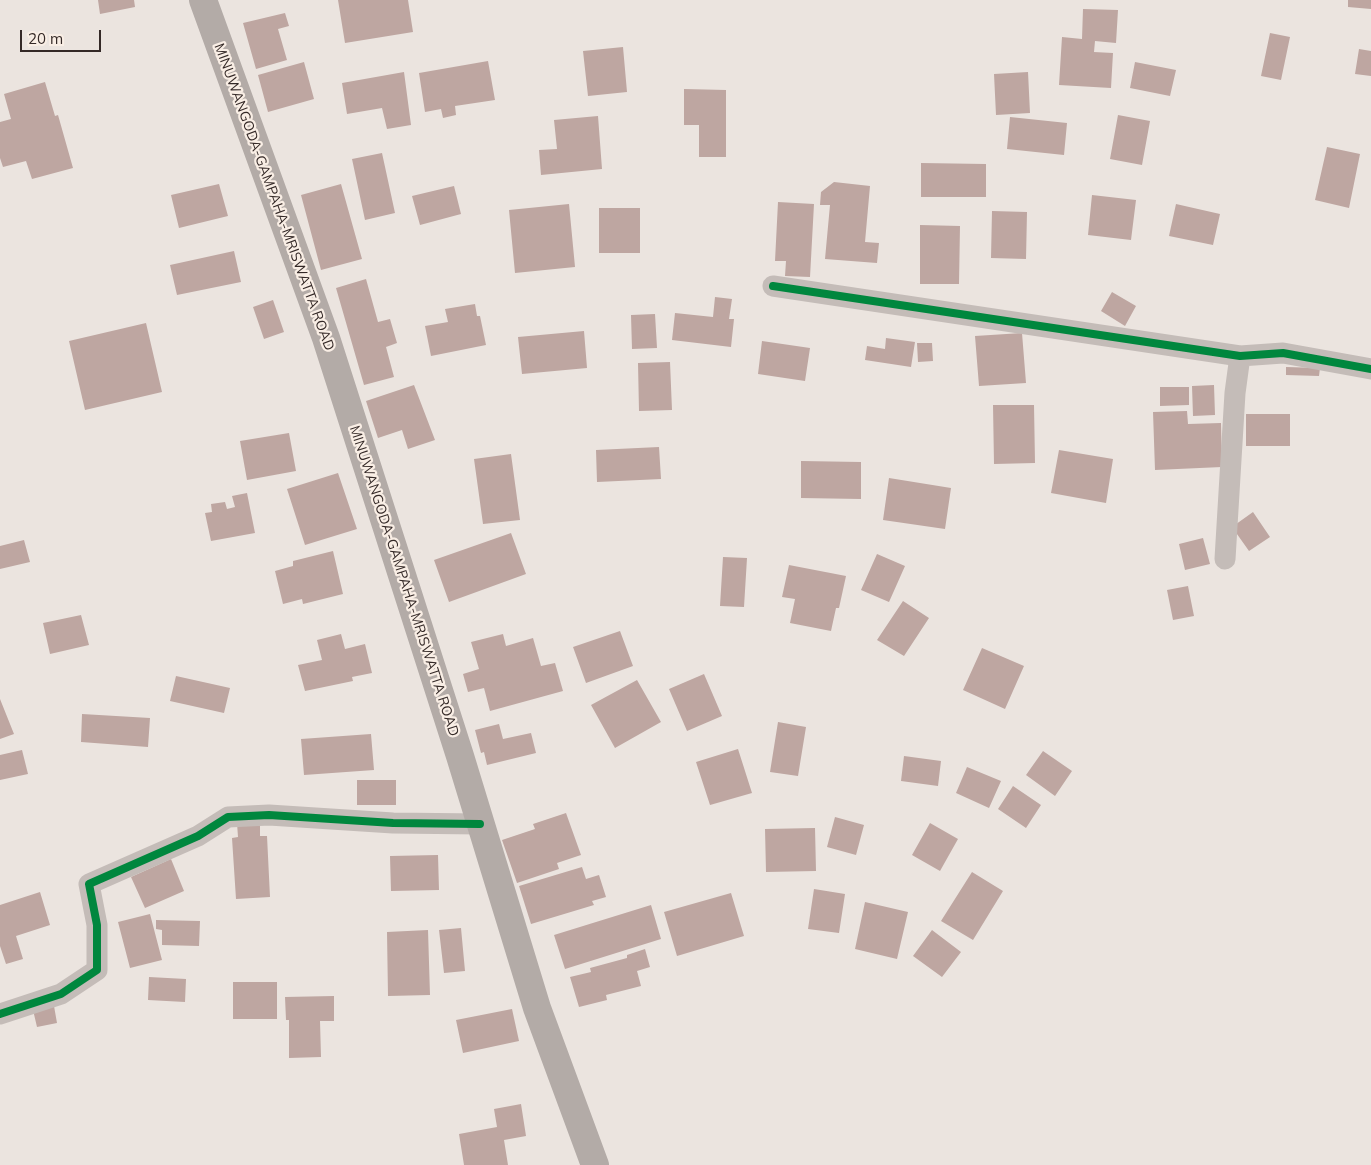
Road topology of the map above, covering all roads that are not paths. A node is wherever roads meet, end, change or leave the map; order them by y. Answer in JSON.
{"nodes":[{"id":1,"x":203,"y":0,"type":"edge"},
{"id":2,"x":773,"y":286,"type":"dead end"},
{"id":3,"x":1240,"y":356,"type":"junction"},
{"id":4,"x":1371,"y":369,"type":"edge"},
{"id":5,"x":1225,"y":559,"type":"dead end"},
{"id":6,"x":480,"y":824,"type":"junction"},
{"id":7,"x":0,"y":1014,"type":"edge"},
{"id":8,"x":595,"y":1165,"type":"edge"}],
"edges":[{"from":1,"to":6,"type":"main road","name":"MINUWANGODA-GAMPAHA-MRISWATTA ROAD"},
{"from":2,"to":3,"type":"street"},
{"from":3,"to":4,"type":"street"},
{"from":3,"to":5,"type":"street"},
{"from":6,"to":7,"type":"street"},
{"from":6,"to":8,"type":"main road","name":"MINUWANGODA-GAMPAHA-MRISWATTA ROAD"}]}
